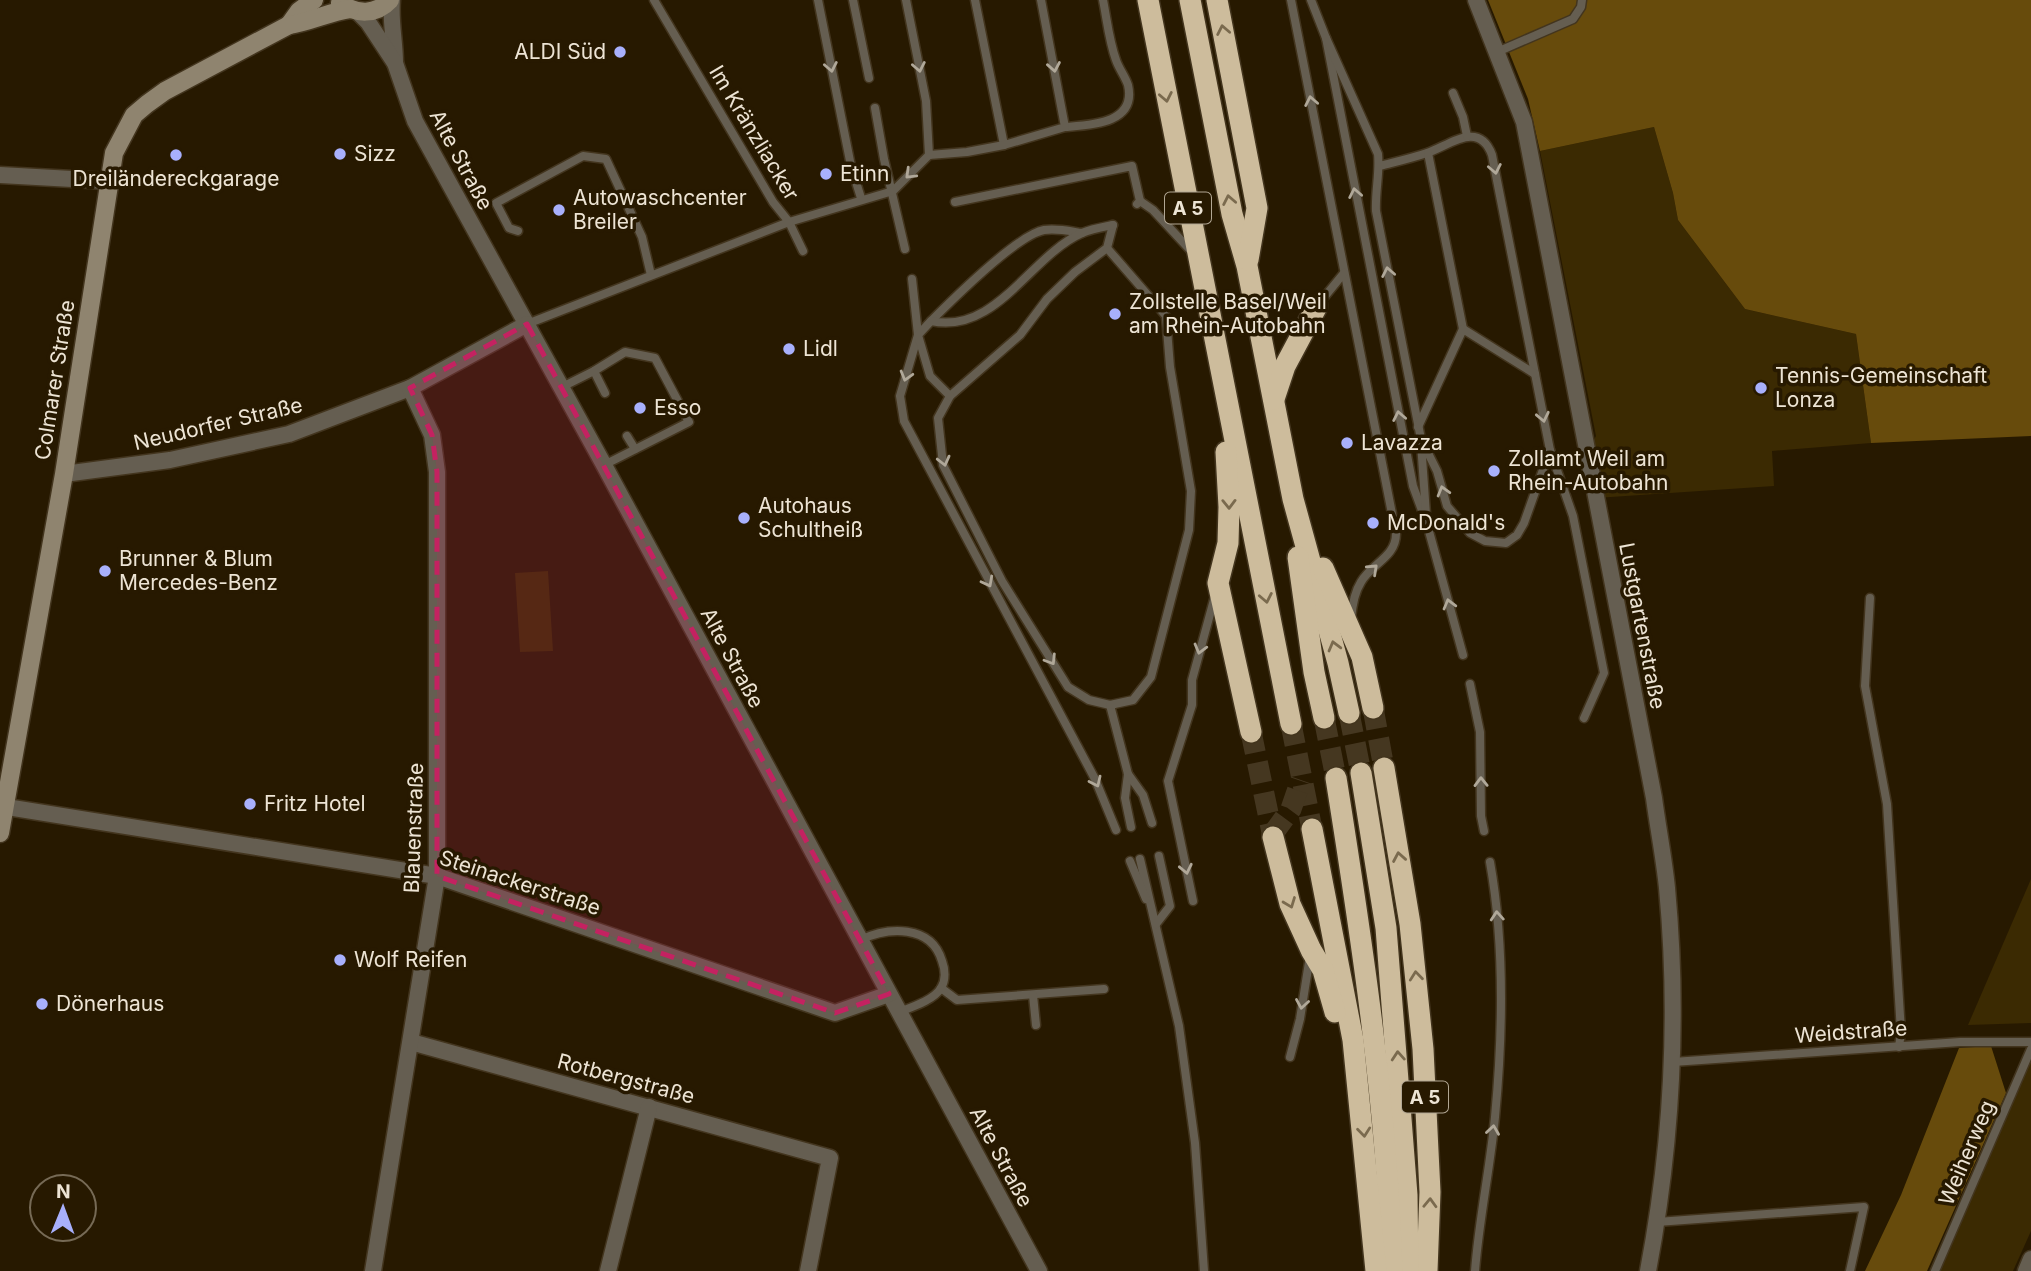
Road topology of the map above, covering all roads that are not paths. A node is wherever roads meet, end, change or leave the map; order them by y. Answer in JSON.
{"nodes":[{"id":1,"x":314,"y":0,"type":"edge"},
{"id":2,"x":391,"y":0,"type":"edge"},
{"id":3,"x":654,"y":0,"type":"edge"},
{"id":4,"x":818,"y":0,"type":"edge"},
{"id":5,"x":853,"y":0,"type":"edge"},
{"id":6,"x":906,"y":0,"type":"edge"},
{"id":7,"x":975,"y":0,"type":"edge"},
{"id":8,"x":1041,"y":0,"type":"edge"},
{"id":9,"x":1103,"y":0,"type":"edge"},
{"id":10,"x":1147,"y":0,"type":"edge"},
{"id":11,"x":1190,"y":0,"type":"edge"},
{"id":12,"x":1217,"y":0,"type":"edge"},
{"id":13,"x":1291,"y":0,"type":"edge"},
{"id":14,"x":1311,"y":0,"type":"edge"},
{"id":15,"x":1476,"y":0,"type":"edge"},
{"id":16,"x":1582,"y":0,"type":"edge"},
{"id":17,"x":349,"y":7,"type":"edge"},
{"id":18,"x":289,"y":25,"type":"junction"},
{"id":19,"x":1326,"y":38,"type":"junction"},
{"id":20,"x":1497,"y":52,"type":"junction"},
{"id":21,"x":395,"y":63,"type":"junction"},
{"id":22,"x":869,"y":78,"type":"dead end"},
{"id":23,"x":1453,"y":93,"type":"dead end"},
{"id":24,"x":875,"y":108,"type":"dead end"},
{"id":25,"x":1065,"y":127,"type":"junction"},
{"id":26,"x":1466,"y":136,"type":"junction"},
{"id":27,"x":1004,"y":145,"type":"junction"},
{"id":28,"x":1428,"y":153,"type":"junction"},
{"id":29,"x":929,"y":155,"type":"junction"},
{"id":30,"x":1380,"y":166,"type":"junction"},
{"id":31,"x":0,"y":175,"type":"edge"},
{"id":32,"x":108,"y":181,"type":"junction"},
{"id":33,"x":617,"y":182,"type":"junction"},
{"id":34,"x":606,"y":184,"type":"dead end"},
{"id":35,"x":893,"y":191,"type":"junction"},
{"id":36,"x":862,"y":198,"type":"junction"},
{"id":37,"x":955,"y":202,"type":"dead end"},
{"id":38,"x":789,"y":222,"type":"junction"},
{"id":39,"x":518,"y":231,"type":"dead end"},
{"id":40,"x":1082,"y":233,"type":"junction"},
{"id":41,"x":1107,"y":248,"type":"junction"},
{"id":42,"x":905,"y":249,"type":"dead end"},
{"id":43,"x":803,"y":251,"type":"dead end"},
{"id":44,"x":1198,"y":257,"type":"junction"},
{"id":45,"x":1247,"y":266,"type":"junction"},
{"id":46,"x":1344,"y":273,"type":"junction"},
{"id":47,"x":651,"y":275,"type":"junction"},
{"id":48,"x":912,"y":279,"type":"dead end"},
{"id":49,"x":1317,"y":306,"type":"joint"},
{"id":50,"x":931,"y":321,"type":"junction"},
{"id":51,"x":527,"y":324,"type":"junction"},
{"id":52,"x":1463,"y":329,"type":"junction"},
{"id":53,"x":918,"y":335,"type":"junction"},
{"id":54,"x":593,"y":371,"type":"junction"},
{"id":55,"x":1535,"y":374,"type":"junction"},
{"id":56,"x":410,"y":387,"type":"junction"},
{"id":57,"x":562,"y":387,"type":"junction"},
{"id":58,"x":1224,"y":387,"type":"junction"},
{"id":59,"x":605,"y":393,"type":"dead end"},
{"id":60,"x":950,"y":396,"type":"junction"},
{"id":61,"x":1274,"y":401,"type":"junction"},
{"id":62,"x":1418,"y":427,"type":"junction"},
{"id":63,"x":627,"y":436,"type":"dead end"},
{"id":64,"x":1420,"y":439,"type":"junction"},
{"id":65,"x":635,"y":449,"type":"junction"},
{"id":66,"x":1550,"y":450,"type":"junction"},
{"id":67,"x":604,"y":465,"type":"junction"},
{"id":68,"x":64,"y":474,"type":"junction"},
{"id":69,"x":1293,"y":499,"type":"junction"},
{"id":70,"x":1427,"y":524,"type":"junction"},
{"id":71,"x":1218,"y":583,"type":"junction"},
{"id":72,"x":1870,"y":598,"type":"dead end"},
{"id":73,"x":1350,"y":630,"type":"junction"},
{"id":74,"x":1463,"y":655,"type":"dead end"},
{"id":75,"x":1470,"y":684,"type":"dead end"},
{"id":76,"x":1110,"y":705,"type":"junction"},
{"id":77,"x":1373,"y":708,"type":"tunnel mouth"},
{"id":78,"x":1349,"y":713,"type":"tunnel mouth"},
{"id":79,"x":1324,"y":718,"type":"tunnel mouth"},
{"id":80,"x":1584,"y":718,"type":"dead end"},
{"id":81,"x":1291,"y":724,"type":"tunnel mouth"},
{"id":82,"x":1251,"y":732,"type":"tunnel mouth"},
{"id":83,"x":1384,"y":768,"type":"tunnel mouth"},
{"id":84,"x":1361,"y":773,"type":"tunnel mouth"},
{"id":85,"x":1128,"y":774,"type":"junction"},
{"id":86,"x":1336,"y":778,"type":"tunnel mouth"},
{"id":87,"x":2,"y":806,"type":"edge"},
{"id":88,"x":1153,"y":823,"type":"dead end"},
{"id":89,"x":1130,"y":827,"type":"dead end"},
{"id":90,"x":1312,"y":829,"type":"tunnel mouth"},
{"id":91,"x":1116,"y":830,"type":"dead end"},
{"id":92,"x":1484,"y":831,"type":"dead end"},
{"id":93,"x":0,"y":833,"type":"edge"},
{"id":94,"x":1273,"y":837,"type":"tunnel mouth"},
{"id":95,"x":1159,"y":856,"type":"dead end"},
{"id":96,"x":1140,"y":859,"type":"dead end"},
{"id":97,"x":1130,"y":861,"type":"dead end"},
{"id":98,"x":1490,"y":862,"type":"dead end"},
{"id":99,"x":437,"y":876,"type":"junction"},
{"id":100,"x":1193,"y":901,"type":"dead end"},
{"id":101,"x":1156,"y":924,"type":"junction"},
{"id":102,"x":860,"y":940,"type":"junction"},
{"id":103,"x":1311,"y":950,"type":"junction"},
{"id":104,"x":941,"y":988,"type":"junction"},
{"id":105,"x":1104,"y":989,"type":"dead end"},
{"id":106,"x":890,"y":994,"type":"junction"},
{"id":107,"x":1033,"y":995,"type":"junction"},
{"id":108,"x":900,"y":1012,"type":"junction"},
{"id":109,"x":1036,"y":1026,"type":"dead end"},
{"id":110,"x":1353,"y":1040,"type":"junction"},
{"id":111,"x":411,"y":1042,"type":"junction"},
{"id":112,"x":2031,"y":1042,"type":"edge"},
{"id":113,"x":1899,"y":1047,"type":"junction"},
{"id":114,"x":2031,"y":1049,"type":"edge"},
{"id":115,"x":1290,"y":1057,"type":"dead end"},
{"id":116,"x":1673,"y":1062,"type":"junction"},
{"id":117,"x":649,"y":1107,"type":"junction"},
{"id":118,"x":1657,"y":1222,"type":"junction"},
{"id":119,"x":1373,"y":1239,"type":"junction"},
{"id":120,"x":2031,"y":1259,"type":"edge"},
{"id":121,"x":373,"y":1271,"type":"edge"},
{"id":122,"x":608,"y":1271,"type":"edge"},
{"id":123,"x":808,"y":1271,"type":"edge"},
{"id":124,"x":1039,"y":1271,"type":"edge"},
{"id":125,"x":1204,"y":1271,"type":"edge"},
{"id":126,"x":1365,"y":1271,"type":"edge"},
{"id":127,"x":1376,"y":1271,"type":"edge"},
{"id":128,"x":1392,"y":1271,"type":"edge"},
{"id":129,"x":1408,"y":1271,"type":"edge"},
{"id":130,"x":1427,"y":1271,"type":"edge"},
{"id":131,"x":1475,"y":1271,"type":"edge"},
{"id":132,"x":1648,"y":1271,"type":"edge"},
{"id":133,"x":1850,"y":1271,"type":"edge"},
{"id":134,"x":1935,"y":1271,"type":"edge"},
{"id":135,"x":2026,"y":1271,"type":"edge"}],
"edges":[{"from":1,"to":18,"type":"main road","name":"Colmarer Straße"},
{"from":2,"to":17,"type":"main road","name":"Colmarer Straße"},
{"from":2,"to":21,"type":"street","name":"Alte Straße"},
{"from":3,"to":38,"type":"lane","name":"Im Kränzliacker"},
{"from":4,"to":36,"type":"lane","one_way":true},
{"from":5,"to":22,"type":"lane"},
{"from":6,"to":29,"type":"lane","one_way":true},
{"from":7,"to":27,"type":"lane"},
{"from":8,"to":25,"type":"lane","one_way":true},
{"from":9,"to":25,"type":"lane"},
{"from":10,"to":44,"type":"highway","number":"A 5","one_way":true},
{"from":45,"to":11,"type":"highway","number":"A 5","one_way":true},
{"from":45,"to":12,"type":"highway","one_way":true},
{"from":46,"to":13,"type":"lane","one_way":true},
{"from":14,"to":19,"type":"lane"},
{"from":15,"to":20,"type":"street","name":"Lustgartenstraße"},
{"from":16,"to":20,"type":"lane"},
{"from":17,"to":18,"type":"main road","name":"Colmarer Straße"},
{"from":17,"to":21,"type":"street","name":"Alte Straße"},
{"from":18,"to":32,"type":"main road","name":"Colmarer Straße"},
{"from":19,"to":30,"type":"lane"},
{"from":70,"to":19,"type":"lane","one_way":true},
{"from":20,"to":116,"type":"street","name":"Lustgartenstraße"},
{"from":21,"to":51,"type":"street","name":"Alte Straße"},
{"from":23,"to":26,"type":"lane"},
{"from":24,"to":35,"type":"lane"},
{"from":25,"to":27,"type":"lane"},
{"from":26,"to":28,"type":"lane"},
{"from":26,"to":55,"type":"lane","one_way":true},
{"from":27,"to":29,"type":"lane"},
{"from":28,"to":30,"type":"lane"},
{"from":28,"to":52,"type":"lane"},
{"from":29,"to":35,"type":"lane","one_way":true},
{"from":62,"to":30,"type":"lane","one_way":true},
{"from":31,"to":32,"type":"street"},
{"from":32,"to":68,"type":"main road","name":"Colmarer Straße"},
{"from":33,"to":34,"type":"lane"},
{"from":33,"to":39,"type":"lane"},
{"from":33,"to":47,"type":"lane"},
{"from":35,"to":36,"type":"lane"},
{"from":35,"to":42,"type":"lane"},
{"from":36,"to":38,"type":"lane"},
{"from":37,"to":44,"type":"lane"},
{"from":38,"to":43,"type":"lane"},
{"from":38,"to":47,"type":"lane","name":"Im Kränzliacker"},
{"from":40,"to":41,"type":"lane"},
{"from":40,"to":50,"type":"lane"},
{"from":40,"to":50,"type":"lane"},
{"from":41,"to":60,"type":"lane"},
{"from":41,"to":76,"type":"lane"},
{"from":44,"to":58,"type":"highway","number":"A 5"},
{"from":45,"to":61,"type":"highway","number":"A 5"},
{"from":46,"to":49,"type":"lane"},
{"from":73,"to":46,"type":"lane","one_way":true},
{"from":47,"to":51,"type":"lane","name":"Im Kränzliacker"},
{"from":48,"to":53,"type":"lane"},
{"from":49,"to":61,"type":"highway"},
{"from":50,"to":53,"type":"lane"},
{"from":51,"to":56,"type":"street","name":"Neudorfer Straße"},
{"from":51,"to":57,"type":"street","name":"Alte Straße"},
{"from":52,"to":55,"type":"lane"},
{"from":52,"to":62,"type":"lane"},
{"from":53,"to":60,"type":"lane"},
{"from":53,"to":91,"type":"lane","one_way":true},
{"from":54,"to":57,"type":"lane"},
{"from":54,"to":59,"type":"lane"},
{"from":54,"to":65,"type":"lane"},
{"from":55,"to":66,"type":"lane","one_way":true},
{"from":56,"to":68,"type":"street","name":"Neudorfer Straße"},
{"from":56,"to":99,"type":"street","name":"Blauenstraße"},
{"from":57,"to":67,"type":"street","name":"Alte Straße"},
{"from":58,"to":71,"type":"highway","one_way":true},
{"from":58,"to":81,"type":"highway","number":"A 5","one_way":true},
{"from":60,"to":76,"type":"lane","one_way":true},
{"from":61,"to":69,"type":"highway","number":"A 5"},
{"from":62,"to":64,"type":"lane"},
{"from":63,"to":65,"type":"lane"},
{"from":66,"to":64,"type":"lane","one_way":true},
{"from":64,"to":70,"type":"lane"},
{"from":65,"to":67,"type":"lane"},
{"from":66,"to":80,"type":"lane"},
{"from":67,"to":102,"type":"street","name":"Alte Straße"},
{"from":68,"to":87,"type":"main road","name":"Colmarer Straße"},
{"from":69,"to":73,"type":"highway","number":"A 5"},
{"from":78,"to":69,"type":"highway","number":"A 5","one_way":true},
{"from":69,"to":79,"type":"highway","number":"A 5"},
{"from":74,"to":70,"type":"lane","one_way":true},
{"from":71,"to":82,"type":"highway"},
{"from":71,"to":100,"type":"lane","one_way":true},
{"from":72,"to":113,"type":"lane"},
{"from":73,"to":77,"type":"highway","number":"A 5"},
{"from":92,"to":75,"type":"lane","one_way":true},
{"from":76,"to":85,"type":"lane"},
{"from":130,"to":83,"type":"highway","number":"A 5","one_way":true},
{"from":129,"to":84,"type":"highway","number":"A 5","one_way":true},
{"from":85,"to":88,"type":"lane"},
{"from":85,"to":89,"type":"lane"},
{"from":86,"to":128,"type":"highway","number":"A 5"},
{"from":87,"to":93,"type":"main road","name":"Colmarer Straße"},
{"from":87,"to":99,"type":"street","name":"Steinackerstraße"},
{"from":90,"to":110,"type":"highway"},
{"from":94,"to":103,"type":"highway","one_way":true},
{"from":95,"to":101,"type":"lane"},
{"from":96,"to":101,"type":"lane"},
{"from":97,"to":101,"type":"lane"},
{"from":131,"to":98,"type":"lane","one_way":true},
{"from":99,"to":106,"type":"street","name":"Steinackerstraße"},
{"from":99,"to":111,"type":"street","name":"Blauenstraße"},
{"from":101,"to":125,"type":"lane"},
{"from":102,"to":104,"type":"lane"},
{"from":102,"to":106,"type":"street","name":"Alte Straße"},
{"from":103,"to":110,"type":"highway"},
{"from":103,"to":115,"type":"lane","one_way":true},
{"from":104,"to":107,"type":"lane"},
{"from":104,"to":108,"type":"lane"},
{"from":105,"to":107,"type":"lane"},
{"from":106,"to":108,"type":"street","name":"Alte Straße"},
{"from":107,"to":109,"type":"lane"},
{"from":108,"to":124,"type":"street","name":"Alte Straße"},
{"from":110,"to":119,"type":"highway","one_way":true},
{"from":111,"to":117,"type":"street","name":"Rotbergstraße"},
{"from":111,"to":121,"type":"street","name":"Blauenstraße"},
{"from":112,"to":113,"type":"lane","name":"Weidstraße"},
{"from":113,"to":116,"type":"lane","name":"Weidstraße"},
{"from":114,"to":134,"type":"lane","name":"Weiherweg"},
{"from":116,"to":118,"type":"street","name":"Lustgartenstraße"},
{"from":117,"to":122,"type":"street"},
{"from":117,"to":123,"type":"street","name":"Rotbergstraße"},
{"from":118,"to":132,"type":"street","name":"Lustgartenstraße"},
{"from":118,"to":133,"type":"lane"},
{"from":119,"to":126,"type":"highway"},
{"from":119,"to":127,"type":"highway"},
{"from":120,"to":135,"type":"street"}]}
